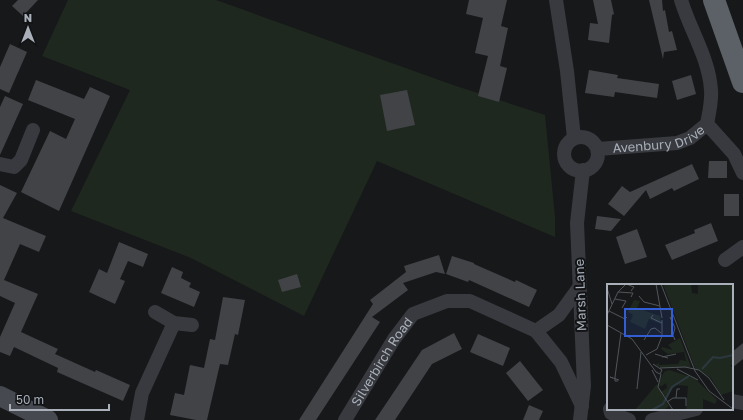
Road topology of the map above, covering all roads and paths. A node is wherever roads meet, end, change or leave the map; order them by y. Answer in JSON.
{"nodes":[{"id":1,"x":556,"y":0,"type":"edge"},
{"id":2,"x":681,"y":0,"type":"edge"},
{"id":3,"x":714,"y":0,"type":"edge"},
{"id":4,"x":743,"y":82,"type":"edge"},
{"id":5,"x":707,"y":124,"type":"junction"},
{"id":6,"x":33,"y":130,"type":"dead end"},
{"id":7,"x":574,"y":138,"type":"junction"},
{"id":8,"x":598,"y":149,"type":"junction"},
{"id":9,"x":0,"y":164,"type":"edge"},
{"id":10,"x":583,"y":170,"type":"junction"},
{"id":11,"x":743,"y":173,"type":"edge"},
{"id":12,"x":743,"y":247,"type":"edge"},
{"id":13,"x":725,"y":260,"type":"dead end"},
{"id":14,"x":580,"y":286,"type":"junction"},
{"id":15,"x":154,"y":312,"type":"dead end"},
{"id":16,"x":174,"y":323,"type":"junction"},
{"id":17,"x":192,"y":325,"type":"dead end"},
{"id":18,"x":536,"y":331,"type":"junction"},
{"id":19,"x":0,"y":396,"type":"edge"},
{"id":20,"x":733,"y":401,"type":"edge"},
{"id":21,"x":743,"y":403,"type":"edge"},
{"id":22,"x":582,"y":406,"type":"junction"},
{"id":23,"x":610,"y":410,"type":"edge"},
{"id":24,"x":692,"y":410,"type":"edge"},
{"id":25,"x":48,"y":420,"type":"edge"},
{"id":26,"x":137,"y":420,"type":"edge"},
{"id":27,"x":345,"y":420,"type":"edge"},
{"id":28,"x":580,"y":420,"type":"edge"},
{"id":29,"x":629,"y":420,"type":"edge"},
{"id":30,"x":652,"y":420,"type":"edge"}],
"edges":[{"from":1,"to":7,"type":"street"},
{"from":2,"to":5,"type":"street","name":"Avenbury Drive"},
{"from":3,"to":4,"type":"highway"},
{"from":5,"to":8,"type":"street","name":"Avenbury Drive"},
{"from":5,"to":11,"type":"street"},
{"from":6,"to":9,"type":"street"},
{"from":7,"to":8,"type":"street"},
{"from":7,"to":10,"type":"street"},
{"from":8,"to":10,"type":"street"},
{"from":10,"to":14,"type":"street","name":"Marsh Lane"},
{"from":12,"to":13,"type":"street"},
{"from":14,"to":18,"type":"street"},
{"from":14,"to":22,"type":"street","name":"Marsh Lane"},
{"from":15,"to":16,"type":"street"},
{"from":16,"to":17,"type":"street"},
{"from":16,"to":26,"type":"street"},
{"from":18,"to":22,"type":"street","name":"Silverbirch Road"},
{"from":18,"to":27,"type":"street","name":"Silverbirch Road"},
{"from":19,"to":25,"type":"main road"},
{"from":20,"to":21,"type":"street"},
{"from":22,"to":28,"type":"street","name":"Marsh Lane"},
{"from":23,"to":29,"type":"street"},
{"from":24,"to":30,"type":"street"}]}
